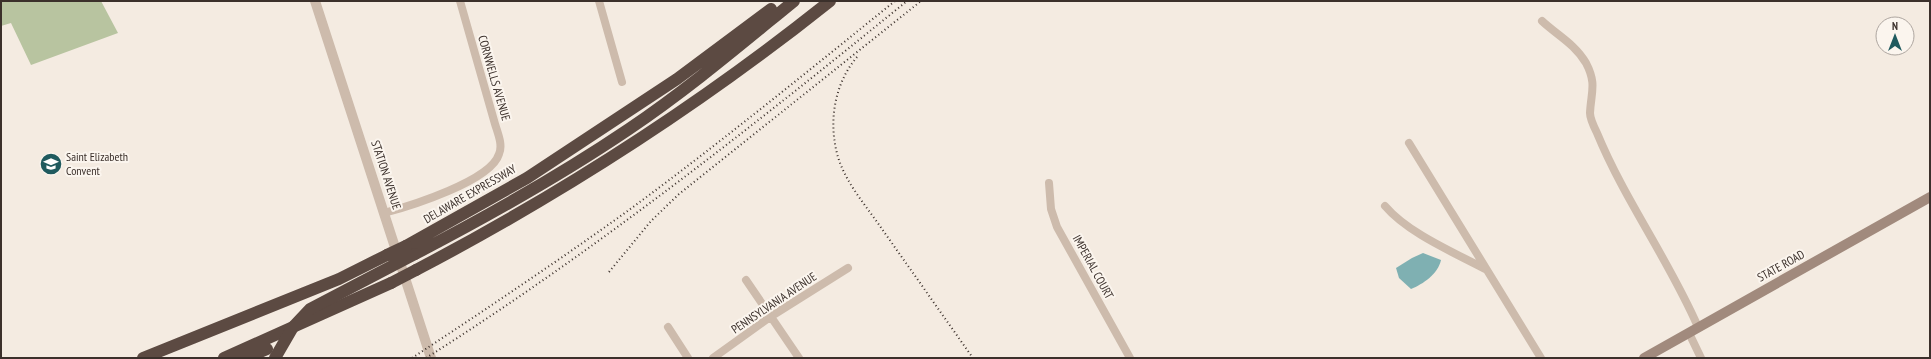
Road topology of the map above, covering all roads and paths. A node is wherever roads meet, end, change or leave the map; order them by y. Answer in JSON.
{"nodes":[{"id":1,"x":315,"y":1,"type":"edge"},
{"id":2,"x":460,"y":1,"type":"edge"},
{"id":3,"x":599,"y":1,"type":"edge"},
{"id":4,"x":782,"y":1,"type":"edge"},
{"id":5,"x":794,"y":1,"type":"edge"},
{"id":6,"x":830,"y":1,"type":"edge"},
{"id":7,"x":1542,"y":21,"type":"dead end"},
{"id":8,"x":622,"y":82,"type":"dead end"},
{"id":9,"x":1409,"y":143,"type":"dead end"},
{"id":10,"x":1049,"y":183,"type":"dead end"},
{"id":11,"x":1930,"y":197,"type":"edge"},
{"id":12,"x":1385,"y":206,"type":"dead end"},
{"id":13,"x":384,"y":213,"type":"junction"},
{"id":14,"x":411,"y":250,"type":"junction"},
{"id":15,"x":848,"y":268,"type":"dead end"},
{"id":16,"x":1486,"y":269,"type":"junction"},
{"id":17,"x":746,"y":280,"type":"dead end"},
{"id":18,"x":326,"y":314,"type":"junction"},
{"id":19,"x":770,"y":318,"type":"junction"},
{"id":20,"x":668,"y":327,"type":"dead end"},
{"id":21,"x":1698,"y":327,"type":"junction"},
{"id":22,"x":1689,"y":333,"type":"junction"},
{"id":23,"x":143,"y":358,"type":"edge"},
{"id":24,"x":224,"y":358,"type":"edge"},
{"id":25,"x":246,"y":358,"type":"edge"},
{"id":26,"x":275,"y":358,"type":"edge"},
{"id":27,"x":431,"y":358,"type":"edge"},
{"id":28,"x":688,"y":358,"type":"edge"},
{"id":29,"x":713,"y":358,"type":"edge"},
{"id":30,"x":799,"y":358,"type":"edge"},
{"id":31,"x":1130,"y":358,"type":"edge"},
{"id":32,"x":1541,"y":358,"type":"edge"},
{"id":33,"x":1644,"y":358,"type":"edge"},
{"id":34,"x":1701,"y":358,"type":"edge"}],
"edges":[{"from":1,"to":13,"type":"street","name":"STATION AVENUE"},
{"from":2,"to":13,"type":"street","name":"CORNWELLS AVENUE"},
{"from":3,"to":8,"type":"street"},
{"from":4,"to":14,"type":"highway","name":"DELAWARE EXPRESSWAY"},
{"from":5,"to":14,"type":"highway"},
{"from":6,"to":18,"type":"highway","bridge":true},
{"from":7,"to":21,"type":"street"},
{"from":9,"to":16,"type":"street"},
{"from":10,"to":31,"type":"street","name":"IMPERIAL COURT"},
{"from":11,"to":21,"type":"main road","name":"STATE ROAD"},
{"from":12,"to":16,"type":"street"},
{"from":13,"to":27,"type":"street","name":"STATION AVENUE"},
{"from":14,"to":23,"type":"highway","name":"DELAWARE EXPRESSWAY","bridge":true},
{"from":14,"to":26,"type":"highway","bridge":true},
{"from":15,"to":19,"type":"street","name":"PENNSYLVANIA AVENUE"},
{"from":16,"to":32,"type":"street"},
{"from":17,"to":19,"type":"street"},
{"from":18,"to":24,"type":"highway"},
{"from":18,"to":25,"type":"highway"},
{"from":19,"to":29,"type":"street","name":"PENNSYLVANIA AVENUE"},
{"from":19,"to":30,"type":"street"},
{"from":20,"to":28,"type":"street"},
{"from":21,"to":22,"type":"main road","name":"STATE ROAD"},
{"from":22,"to":33,"type":"main road","name":"STATE ROAD"},
{"from":22,"to":34,"type":"street"}]}
